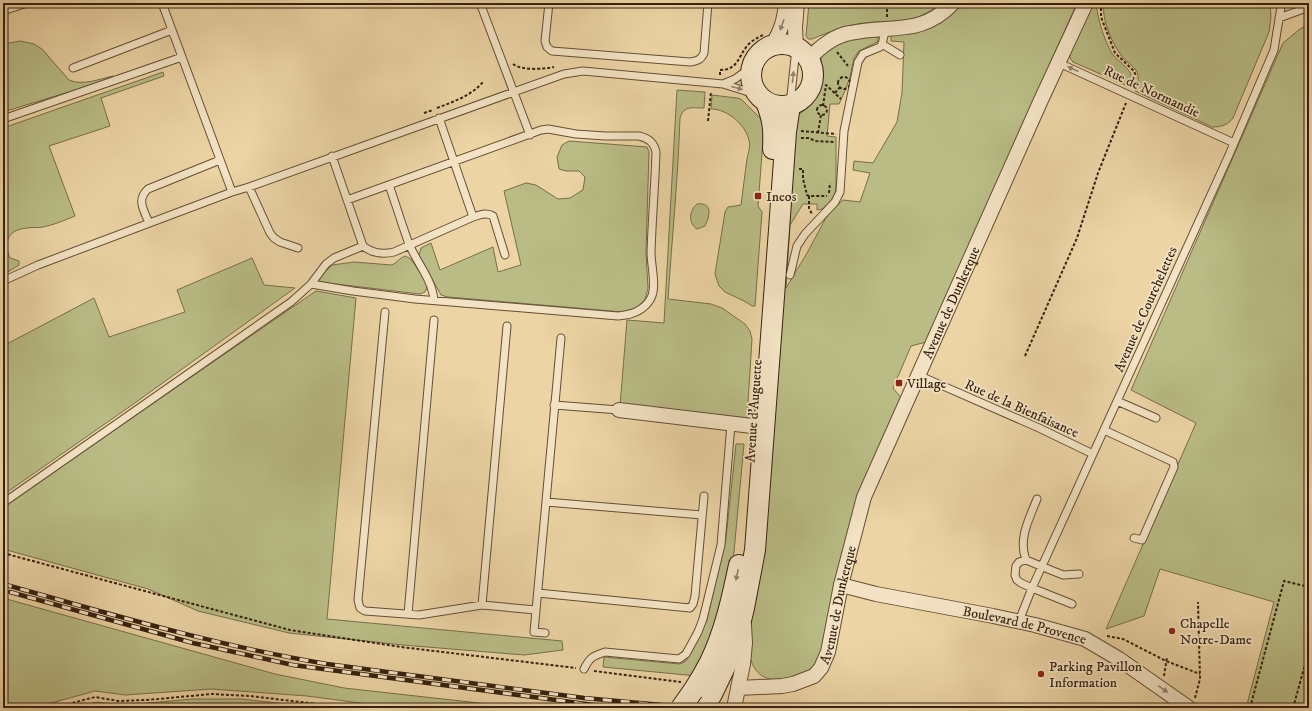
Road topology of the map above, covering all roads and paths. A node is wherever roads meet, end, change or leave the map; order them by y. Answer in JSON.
{"nodes":[{"id":1,"x":27,"y":3,"type":"edge"},
{"id":2,"x":162,"y":3,"type":"edge"},
{"id":3,"x":480,"y":3,"type":"edge"},
{"id":4,"x":548,"y":3,"type":"edge"},
{"id":5,"x":708,"y":3,"type":"edge"},
{"id":6,"x":786,"y":3,"type":"edge"},
{"id":7,"x":797,"y":3,"type":"edge"},
{"id":8,"x":953,"y":3,"type":"edge"},
{"id":9,"x":1086,"y":3,"type":"edge"},
{"id":10,"x":1101,"y":3,"type":"edge"},
{"id":11,"x":1279,"y":3,"type":"edge"},
{"id":12,"x":1309,"y":7,"type":"edge"},
{"id":13,"x":3,"y":11,"type":"edge"},
{"id":14,"x":1279,"y":18,"type":"junction"},
{"id":15,"x":886,"y":28,"type":"junction"},
{"id":16,"x":172,"y":30,"type":"junction"},
{"id":17,"x":768,"y":40,"type":"junction"},
{"id":18,"x":882,"y":44,"type":"junction"},
{"id":19,"x":834,"y":49,"type":"dead end"},
{"id":20,"x":802,"y":53,"type":"junction"},
{"id":21,"x":900,"y":55,"type":"dead end"},
{"id":22,"x":182,"y":57,"type":"junction"},
{"id":23,"x":1059,"y":63,"type":"junction"},
{"id":24,"x":753,"y":66,"type":"junction"},
{"id":25,"x":73,"y":68,"type":"dead end"},
{"id":26,"x":856,"y":72,"type":"junction"},
{"id":27,"x":720,"y":76,"type":"dead end"},
{"id":28,"x":723,"y":84,"type":"junction"},
{"id":29,"x":840,"y":87,"type":"dead end"},
{"id":30,"x":513,"y":92,"type":"junction"},
{"id":31,"x":710,"y":92,"type":"dead end"},
{"id":32,"x":835,"y":93,"type":"junction"},
{"id":33,"x":1130,"y":94,"type":"junction"},
{"id":34,"x":762,"y":98,"type":"junction"},
{"id":35,"x":850,"y":102,"type":"junction"},
{"id":36,"x":790,"y":105,"type":"junction"},
{"id":37,"x":823,"y":106,"type":"junction"},
{"id":38,"x":821,"y":115,"type":"junction"},
{"id":39,"x":439,"y":118,"type":"junction"},
{"id":40,"x":3,"y":119,"type":"edge"},
{"id":41,"x":708,"y":120,"type":"dead end"},
{"id":42,"x":801,"y":125,"type":"dead end"},
{"id":43,"x":818,"y":133,"type":"junction"},
{"id":44,"x":530,"y":135,"type":"junction"},
{"id":45,"x":843,"y":135,"type":"junction"},
{"id":46,"x":798,"y":138,"type":"dead end"},
{"id":47,"x":843,"y":143,"type":"junction"},
{"id":48,"x":1234,"y":143,"type":"junction"},
{"id":49,"x":332,"y":156,"type":"junction"},
{"id":50,"x":220,"y":160,"type":"junction"},
{"id":51,"x":454,"y":162,"type":"junction"},
{"id":52,"x":796,"y":168,"type":"dead end"},
{"id":53,"x":841,"y":173,"type":"junction"},
{"id":54,"x":389,"y":185,"type":"junction"},
{"id":55,"x":249,"y":187,"type":"junction"},
{"id":56,"x":232,"y":192,"type":"junction"},
{"id":57,"x":809,"y":196,"type":"junction"},
{"id":58,"x":347,"y":200,"type":"junction"},
{"id":59,"x":473,"y":217,"type":"junction"},
{"id":60,"x":817,"y":221,"type":"junction"},
{"id":61,"x":149,"y":223,"type":"junction"},
{"id":62,"x":410,"y":245,"type":"junction"},
{"id":63,"x":363,"y":246,"type":"junction"},
{"id":64,"x":298,"y":248,"type":"dead end"},
{"id":65,"x":505,"y":255,"type":"dead end"},
{"id":66,"x":790,"y":274,"type":"dead end"},
{"id":67,"x":3,"y":281,"type":"edge"},
{"id":68,"x":311,"y":284,"type":"junction"},
{"id":69,"x":434,"y":300,"type":"junction"},
{"id":70,"x":385,"y":312,"type":"dead end"},
{"id":71,"x":434,"y":320,"type":"dead end"},
{"id":72,"x":507,"y":326,"type":"dead end"},
{"id":73,"x":561,"y":338,"type":"dead end"},
{"id":74,"x":1025,"y":356,"type":"dead end"},
{"id":75,"x":918,"y":375,"type":"junction"},
{"id":76,"x":1117,"y":401,"type":"junction"},
{"id":77,"x":554,"y":404,"type":"junction"},
{"id":78,"x":619,"y":410,"type":"joint"},
{"id":79,"x":1156,"y":418,"type":"dead end"},
{"id":80,"x":731,"y":424,"type":"junction"},
{"id":81,"x":752,"y":426,"type":"junction"},
{"id":82,"x":1104,"y":430,"type":"junction"},
{"id":83,"x":1093,"y":454,"type":"junction"},
{"id":84,"x":704,"y":496,"type":"dead end"},
{"id":85,"x":1037,"y":500,"type":"dead end"},
{"id":86,"x":546,"y":502,"type":"junction"},
{"id":87,"x":3,"y":503,"type":"edge"},
{"id":88,"x":702,"y":515,"type":"junction"},
{"id":89,"x":1134,"y":538,"type":"dead end"},
{"id":90,"x":3,"y":553,"type":"edge"},
{"id":91,"x":1026,"y":560,"type":"junction"},
{"id":92,"x":1043,"y":566,"type":"junction"},
{"id":93,"x":1079,"y":574,"type":"dead end"},
{"id":94,"x":841,"y":585,"type":"junction"},
{"id":95,"x":1309,"y":587,"type":"edge"},
{"id":96,"x":1032,"y":588,"type":"junction"},
{"id":97,"x":538,"y":593,"type":"junction"},
{"id":98,"x":1198,"y":602,"type":"dead end"},
{"id":99,"x":1072,"y":604,"type":"dead end"},
{"id":100,"x":482,"y":605,"type":"junction"},
{"id":101,"x":744,"y":608,"type":"junction"},
{"id":102,"x":536,"y":610,"type":"junction"},
{"id":103,"x":408,"y":614,"type":"junction"},
{"id":104,"x":1019,"y":621,"type":"junction"},
{"id":105,"x":545,"y":633,"type":"dead end"},
{"id":106,"x":1103,"y":636,"type":"dead end"},
{"id":107,"x":1309,"y":650,"type":"edge"},
{"id":108,"x":1167,"y":657,"type":"dead end"},
{"id":109,"x":1166,"y":661,"type":"junction"},
{"id":110,"x":743,"y":664,"type":"junction"},
{"id":111,"x":584,"y":669,"type":"junction"},
{"id":112,"x":1165,"y":674,"type":"dead end"},
{"id":113,"x":1200,"y":674,"type":"junction"},
{"id":114,"x":3,"y":682,"type":"edge"},
{"id":115,"x":767,"y":686,"type":"junction"},
{"id":116,"x":3,"y":689,"type":"edge"},
{"id":117,"x":702,"y":694,"type":"edge"},
{"id":118,"x":736,"y":698,"type":"edge"},
{"id":119,"x":1193,"y":707,"type":"edge"},
{"id":120,"x":53,"y":708,"type":"edge"},
{"id":121,"x":351,"y":708,"type":"edge"},
{"id":122,"x":681,"y":708,"type":"edge"},
{"id":123,"x":1211,"y":708,"type":"edge"},
{"id":124,"x":1251,"y":708,"type":"edge"},
{"id":125,"x":1293,"y":708,"type":"edge"}],
"edges":[{"from":1,"to":13,"type":"lane"},
{"from":2,"to":16,"type":"lane"},
{"from":3,"to":30,"type":"lane"},
{"from":4,"to":5,"type":"lane"},
{"from":6,"to":17,"type":"street","one_way":true},
{"from":7,"to":20,"type":"street"},
{"from":8,"to":15,"type":"street"},
{"from":9,"to":23,"type":"street","name":"Avenue de Dunkerque"},
{"from":10,"to":33,"type":"path"},
{"from":11,"to":14,"type":"lane","name":"Avenue de Courchelettes"},
{"from":12,"to":14,"type":"lane"},
{"from":14,"to":48,"type":"lane","name":"Avenue de Courchelettes"},
{"from":15,"to":18,"type":"lane"},
{"from":15,"to":20,"type":"street"},
{"from":16,"to":22,"type":"lane"},
{"from":16,"to":25,"type":"lane"},
{"from":17,"to":20,"type":"main road"},
{"from":17,"to":24,"type":"main road"},
{"from":17,"to":27,"type":"path"},
{"from":18,"to":21,"type":"lane"},
{"from":18,"to":26,"type":"lane"},
{"from":19,"to":26,"type":"path"},
{"from":20,"to":36,"type":"main road"},
{"from":22,"to":40,"type":"lane"},
{"from":22,"to":50,"type":"lane"},
{"from":33,"to":23,"type":"lane","name":"Rue de Normandie","one_way":true},
{"from":23,"to":75,"type":"street","name":"Avenue de Dunkerque"},
{"from":24,"to":28,"type":"lane"},
{"from":24,"to":34,"type":"main road"},
{"from":26,"to":35,"type":"lane"},
{"from":28,"to":30,"type":"lane"},
{"from":28,"to":34,"type":"lane","one_way":true},
{"from":29,"to":32,"type":"path"},
{"from":30,"to":39,"type":"lane"},
{"from":30,"to":44,"type":"lane"},
{"from":31,"to":41,"type":"path"},
{"from":32,"to":35,"type":"path"},
{"from":32,"to":37,"type":"path"},
{"from":33,"to":48,"type":"lane","name":"Rue de Normandie"},
{"from":33,"to":74,"type":"path"},
{"from":34,"to":36,"type":"main road"},
{"from":34,"to":81,"type":"main road","name":"Avenue d'Auguette"},
{"from":35,"to":45,"type":"lane"},
{"from":36,"to":101,"type":"main road","name":"Avenue d'Auguette"},
{"from":37,"to":38,"type":"path"},
{"from":37,"to":38,"type":"path"},
{"from":38,"to":43,"type":"path"},
{"from":39,"to":49,"type":"lane"},
{"from":39,"to":51,"type":"lane"},
{"from":42,"to":43,"type":"path"},
{"from":43,"to":45,"type":"path"},
{"from":44,"to":51,"type":"lane"},
{"from":44,"to":69,"type":"lane"},
{"from":45,"to":47,"type":"lane"},
{"from":46,"to":47,"type":"path"},
{"from":47,"to":53,"type":"lane"},
{"from":48,"to":76,"type":"lane","name":"Avenue de Courchelettes"},
{"from":49,"to":55,"type":"lane"},
{"from":49,"to":58,"type":"lane"},
{"from":50,"to":56,"type":"lane"},
{"from":50,"to":61,"type":"lane"},
{"from":51,"to":54,"type":"lane"},
{"from":51,"to":59,"type":"lane"},
{"from":52,"to":57,"type":"path"},
{"from":53,"to":57,"type":"path"},
{"from":53,"to":60,"type":"lane"},
{"from":54,"to":58,"type":"lane"},
{"from":54,"to":62,"type":"lane"},
{"from":55,"to":56,"type":"lane"},
{"from":55,"to":64,"type":"lane"},
{"from":56,"to":61,"type":"lane"},
{"from":57,"to":60,"type":"path"},
{"from":58,"to":63,"type":"lane"},
{"from":59,"to":62,"type":"lane"},
{"from":59,"to":65,"type":"lane"},
{"from":60,"to":66,"type":"lane"},
{"from":61,"to":67,"type":"lane"},
{"from":62,"to":63,"type":"lane"},
{"from":62,"to":69,"type":"lane"},
{"from":63,"to":68,"type":"lane"},
{"from":68,"to":69,"type":"lane"},
{"from":68,"to":87,"type":"lane"},
{"from":70,"to":103,"type":"lane"},
{"from":71,"to":103,"type":"lane"},
{"from":72,"to":100,"type":"lane"},
{"from":73,"to":77,"type":"lane"},
{"from":75,"to":83,"type":"lane","name":"Rue de la Bienfaisance"},
{"from":75,"to":94,"type":"street","name":"Avenue de Dunkerque"},
{"from":76,"to":79,"type":"lane"},
{"from":76,"to":82,"type":"lane","name":"Avenue de Courchelettes"},
{"from":77,"to":78,"type":"lane"},
{"from":77,"to":86,"type":"lane"},
{"from":78,"to":80,"type":"street"},
{"from":80,"to":81,"type":"street"},
{"from":80,"to":111,"type":"lane"},
{"from":81,"to":117,"type":"main road","name":"Avenue d'Auguette","one_way":true},
{"from":82,"to":83,"type":"lane","name":"Avenue de Courchelettes"},
{"from":82,"to":89,"type":"lane"},
{"from":83,"to":92,"type":"lane","name":"Avenue de Courchelettes"},
{"from":84,"to":88,"type":"lane"},
{"from":85,"to":91,"type":"lane"},
{"from":86,"to":88,"type":"lane"},
{"from":86,"to":97,"type":"lane"},
{"from":88,"to":97,"type":"lane"},
{"from":90,"to":111,"type":"path"},
{"from":91,"to":92,"type":"lane"},
{"from":91,"to":96,"type":"lane"},
{"from":92,"to":93,"type":"lane"},
{"from":92,"to":96,"type":"lane","name":"Avenue de Courchelettes"},
{"from":94,"to":104,"type":"street","name":"Boulevard de Provence"},
{"from":94,"to":115,"type":"street","name":"Avenue de Dunkerque"},
{"from":95,"to":124,"type":"path"},
{"from":96,"to":99,"type":"lane"},
{"from":96,"to":104,"type":"lane","name":"Avenue de Courchelettes"},
{"from":97,"to":102,"type":"lane"},
{"from":98,"to":113,"type":"path"},
{"from":100,"to":102,"type":"lane"},
{"from":100,"to":103,"type":"lane"},
{"from":101,"to":110,"type":"street"},
{"from":101,"to":117,"type":"main road","name":"Avenue d'Auguette"},
{"from":102,"to":105,"type":"lane"},
{"from":104,"to":119,"type":"street","name":"Boulevard de Provence","one_way":true},
{"from":106,"to":109,"type":"path"},
{"from":107,"to":125,"type":"path"},
{"from":108,"to":109,"type":"path"},
{"from":109,"to":112,"type":"path"},
{"from":109,"to":113,"type":"path"},
{"from":110,"to":115,"type":"street"},
{"from":110,"to":118,"type":"street"},
{"from":111,"to":117,"type":"path"},
{"from":113,"to":119,"type":"path"},
{"from":114,"to":116,"type":"path"},
{"from":115,"to":118,"type":"street","name":"Avenue de Dunkerque"},
{"from":117,"to":122,"type":"main road","name":"Avenue d'Auguette","bridge":true},
{"from":119,"to":123,"type":"path"},
{"from":120,"to":121,"type":"path"}]}
